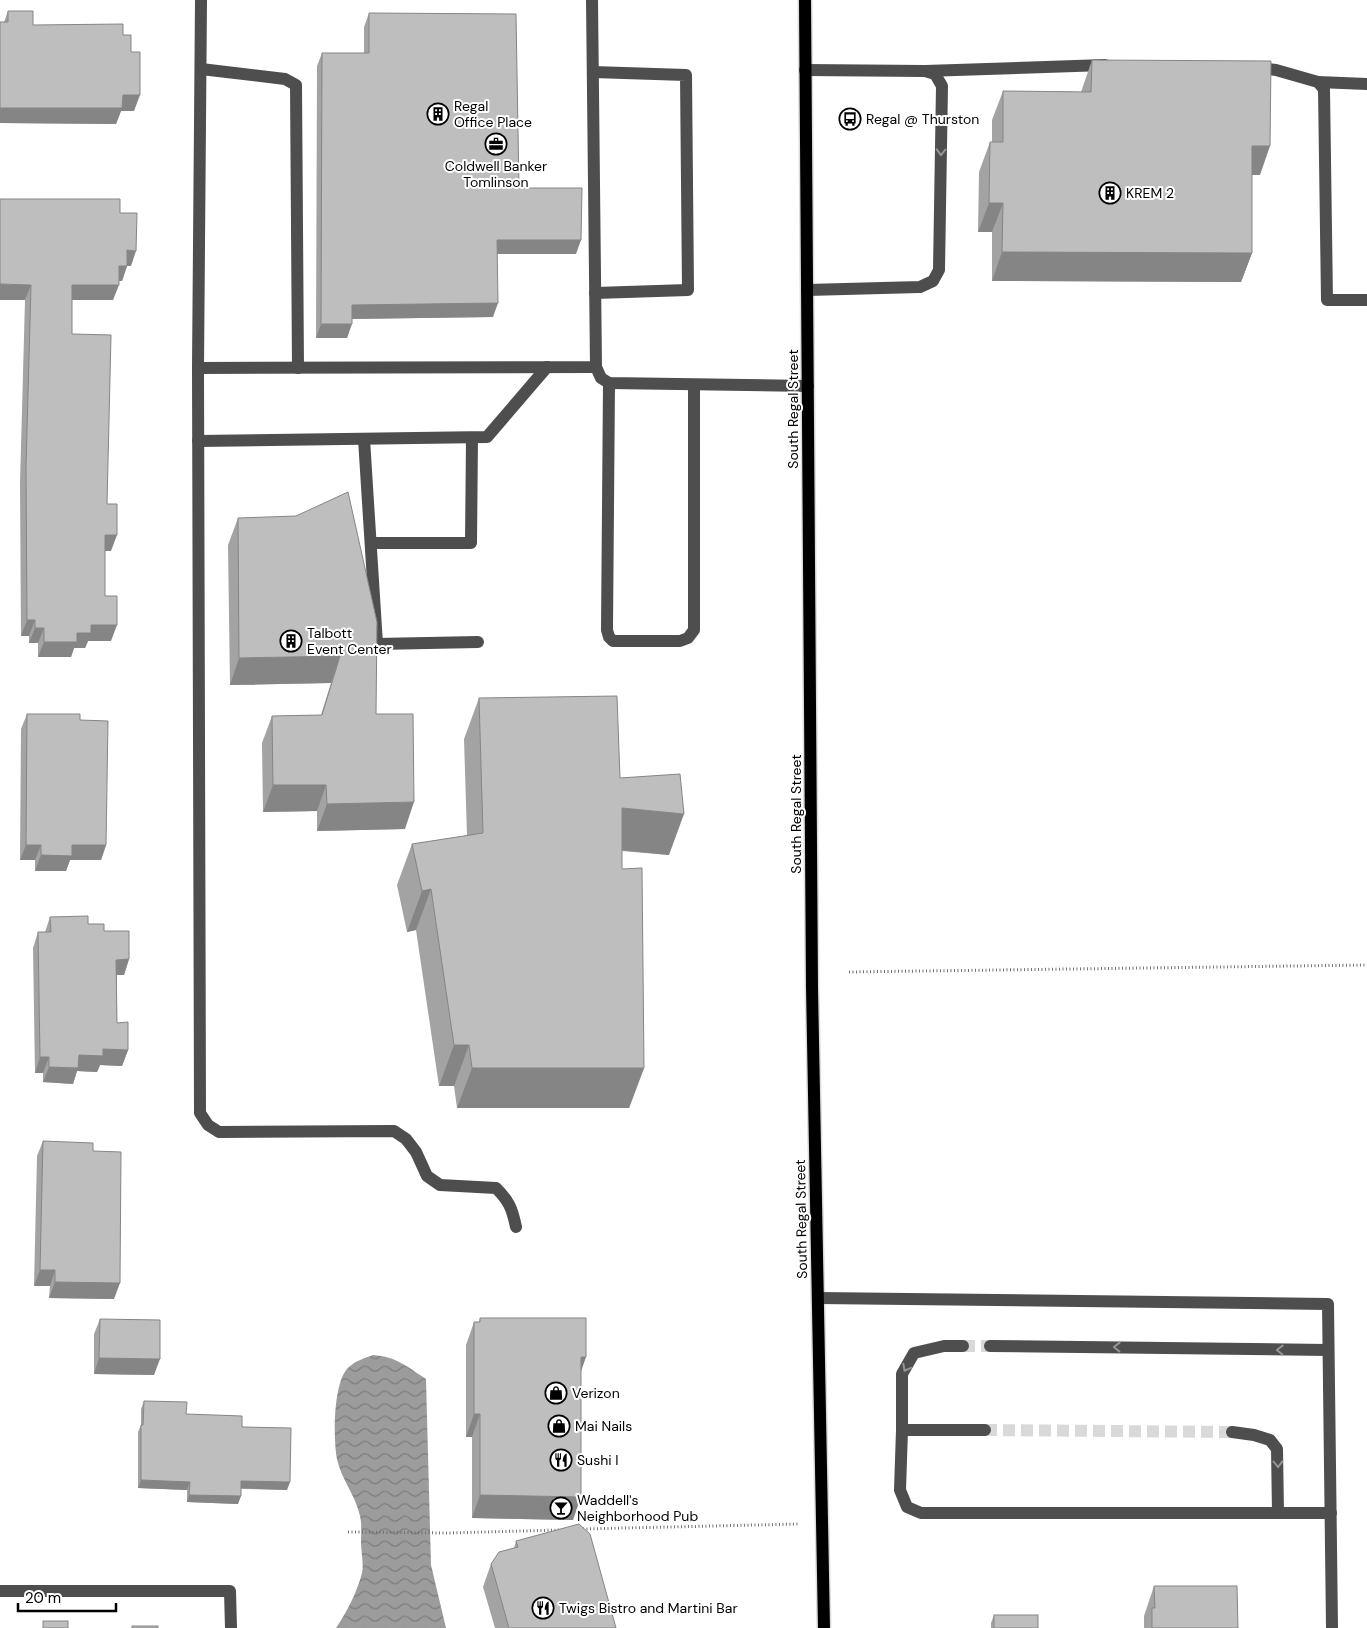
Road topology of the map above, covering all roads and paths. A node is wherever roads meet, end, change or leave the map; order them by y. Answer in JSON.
{"nodes":[{"id":1,"x":201,"y":0,"type":"edge"},
{"id":2,"x":592,"y":0,"type":"edge"},
{"id":3,"x":805,"y":0,"type":"edge"},
{"id":4,"x":1120,"y":64,"type":"edge"},
{"id":5,"x":1242,"y":65,"type":"edge"},
{"id":6,"x":201,"y":69,"type":"junction"},
{"id":7,"x":806,"y":70,"type":"junction"},
{"id":8,"x":925,"y":71,"type":"junction"},
{"id":9,"x":593,"y":72,"type":"junction"},
{"id":10,"x":1318,"y":82,"type":"junction"},
{"id":11,"x":1367,"y":84,"type":"edge"},
{"id":12,"x":807,"y":290,"type":"junction"},
{"id":13,"x":596,"y":293,"type":"junction"},
{"id":14,"x":1367,"y":300,"type":"edge"},
{"id":15,"x":547,"y":367,"type":"junction"},
{"id":16,"x":596,"y":367,"type":"junction"},
{"id":17,"x":198,"y":368,"type":"junction"},
{"id":18,"x":298,"y":368,"type":"junction"},
{"id":19,"x":609,"y":383,"type":"junction"},
{"id":20,"x":694,"y":385,"type":"junction"},
{"id":21,"x":808,"y":386,"type":"junction"},
{"id":22,"x":472,"y":438,"type":"junction"},
{"id":23,"x":364,"y":439,"type":"junction"},
{"id":24,"x":198,"y":441,"type":"junction"},
{"id":25,"x":371,"y":543,"type":"junction"},
{"id":26,"x":478,"y":642,"type":"dead end"},
{"id":27,"x":1367,"y":965,"type":"edge"},
{"id":28,"x":849,"y":972,"type":"dead end"},
{"id":29,"x":516,"y":1226,"type":"dead end"},
{"id":30,"x":818,"y":1298,"type":"junction"},
{"id":31,"x":962,"y":1346,"type":"tunnel mouth"},
{"id":32,"x":990,"y":1346,"type":"tunnel mouth"},
{"id":33,"x":1328,"y":1350,"type":"junction"},
{"id":34,"x":902,"y":1430,"type":"junction"},
{"id":35,"x":985,"y":1430,"type":"tunnel mouth"},
{"id":36,"x":1232,"y":1432,"type":"tunnel mouth"},
{"id":37,"x":1278,"y":1513,"type":"junction"},
{"id":38,"x":1331,"y":1513,"type":"junction"},
{"id":39,"x":822,"y":1523,"type":"junction"},
{"id":40,"x":582,"y":1529,"type":"edge"},
{"id":41,"x":563,"y":1530,"type":"edge"},
{"id":42,"x":348,"y":1532,"type":"dead end"},
{"id":43,"x":0,"y":1591,"type":"edge"},
{"id":44,"x":231,"y":1628,"type":"edge"},
{"id":45,"x":824,"y":1628,"type":"edge"},
{"id":46,"x":1332,"y":1628,"type":"edge"}],
"edges":[{"from":1,"to":6,"type":"street"},
{"from":2,"to":9,"type":"street"},
{"from":3,"to":7,"type":"main road","name":"South Regal Street"},
{"from":4,"to":8,"type":"street"},
{"from":5,"to":10,"type":"street"},
{"from":6,"to":17,"type":"street"},
{"from":6,"to":18,"type":"street"},
{"from":7,"to":8,"type":"street"},
{"from":7,"to":12,"type":"main road","name":"South Regal Street"},
{"from":8,"to":12,"type":"street","one_way":true},
{"from":9,"to":13,"type":"street"},
{"from":9,"to":13,"type":"street"},
{"from":10,"to":11,"type":"street"},
{"from":10,"to":14,"type":"street"},
{"from":12,"to":21,"type":"main road","name":"South Regal Street"},
{"from":13,"to":16,"type":"street"},
{"from":15,"to":16,"type":"street"},
{"from":15,"to":18,"type":"street"},
{"from":15,"to":22,"type":"street"},
{"from":16,"to":19,"type":"street"},
{"from":17,"to":18,"type":"street"},
{"from":17,"to":24,"type":"street"},
{"from":19,"to":20,"type":"street"},
{"from":19,"to":20,"type":"street"},
{"from":20,"to":21,"type":"street"},
{"from":21,"to":30,"type":"main road","name":"South Regal Street"},
{"from":22,"to":23,"type":"street"},
{"from":22,"to":25,"type":"street"},
{"from":23,"to":24,"type":"street"},
{"from":23,"to":25,"type":"street"},
{"from":24,"to":29,"type":"street"},
{"from":25,"to":26,"type":"street"},
{"from":27,"to":28,"type":"path"},
{"from":30,"to":33,"type":"street"},
{"from":30,"to":39,"type":"main road","name":"South Regal Street"},
{"from":31,"to":34,"type":"street","one_way":true},
{"from":33,"to":32,"type":"street","one_way":true},
{"from":33,"to":38,"type":"street"},
{"from":34,"to":35,"type":"street"},
{"from":34,"to":37,"type":"street"},
{"from":36,"to":37,"type":"street","one_way":true},
{"from":37,"to":38,"type":"street"},
{"from":38,"to":46,"type":"street"},
{"from":39,"to":40,"type":"path"},
{"from":39,"to":45,"type":"main road","name":"South Regal Street"},
{"from":41,"to":42,"type":"path"},
{"from":43,"to":44,"type":"street"}]}
